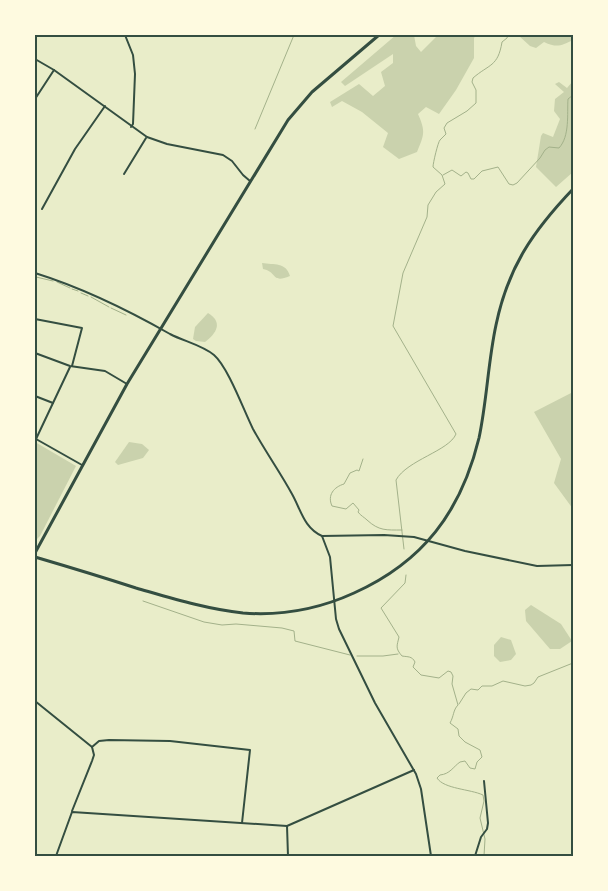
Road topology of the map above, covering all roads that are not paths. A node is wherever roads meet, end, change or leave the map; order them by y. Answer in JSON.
{"nodes":[{"id":1,"x":125,"y":35,"type":"edge"},
{"id":2,"x":379,"y":35,"type":"edge"},
{"id":3,"x":35,"y":59,"type":"edge"},
{"id":4,"x":54,"y":70,"type":"junction"},
{"id":5,"x":35,"y":99,"type":"edge"},
{"id":6,"x":105,"y":106,"type":"junction"},
{"id":7,"x":131,"y":127,"type":"junction"},
{"id":8,"x":147,"y":137,"type":"junction"},
{"id":9,"x":124,"y":174,"type":"dead end"},
{"id":10,"x":250,"y":181,"type":"junction"},
{"id":11,"x":573,"y":189,"type":"edge"},
{"id":12,"x":42,"y":209,"type":"dead end"},
{"id":13,"x":35,"y":273,"type":"edge"},
{"id":14,"x":35,"y":319,"type":"edge"},
{"id":15,"x":161,"y":328,"type":"junction"},
{"id":16,"x":35,"y":353,"type":"edge"},
{"id":17,"x":71,"y":366,"type":"junction"},
{"id":18,"x":127,"y":384,"type":"junction"},
{"id":19,"x":35,"y":396,"type":"edge"},
{"id":20,"x":52,"y":404,"type":"junction"},
{"id":21,"x":36,"y":439,"type":"edge"},
{"id":22,"x":82,"y":466,"type":"junction"},
{"id":23,"x":322,"y":536,"type":"junction"},
{"id":24,"x":41,"y":541,"type":"junction"},
{"id":25,"x":428,"y":541,"type":"junction"},
{"id":26,"x":35,"y":545,"type":"edge"},
{"id":27,"x":35,"y":553,"type":"edge"},
{"id":28,"x":35,"y":557,"type":"edge"},
{"id":29,"x":573,"y":565,"type":"edge"},
{"id":30,"x":334,"y":602,"type":"junction"},
{"id":31,"x":35,"y":701,"type":"edge"},
{"id":32,"x":92,"y":747,"type":"junction"},
{"id":33,"x":414,"y":770,"type":"junction"},
{"id":34,"x":484,"y":781,"type":"dead end"},
{"id":35,"x":72,"y":812,"type":"junction"},
{"id":36,"x":242,"y":823,"type":"junction"},
{"id":37,"x":287,"y":826,"type":"junction"},
{"id":38,"x":56,"y":856,"type":"edge"},
{"id":39,"x":288,"y":856,"type":"edge"},
{"id":40,"x":431,"y":856,"type":"edge"},
{"id":41,"x":476,"y":856,"type":"edge"}],
"edges":[{"from":1,"to":7,"type":"street"},
{"from":2,"to":10,"type":"main road"},
{"from":3,"to":4,"type":"street"},
{"from":4,"to":5,"type":"street"},
{"from":4,"to":6,"type":"street"},
{"from":6,"to":7,"type":"street"},
{"from":6,"to":12,"type":"street"},
{"from":7,"to":8,"type":"street"},
{"from":8,"to":9,"type":"street"},
{"from":8,"to":10,"type":"street"},
{"from":10,"to":15,"type":"main road"},
{"from":11,"to":25,"type":"main road"},
{"from":13,"to":15,"type":"street"},
{"from":14,"to":17,"type":"street"},
{"from":15,"to":18,"type":"main road"},
{"from":15,"to":23,"type":"street"},
{"from":16,"to":17,"type":"street"},
{"from":17,"to":18,"type":"street"},
{"from":17,"to":20,"type":"street"},
{"from":18,"to":22,"type":"main road"},
{"from":19,"to":20,"type":"street"},
{"from":20,"to":21,"type":"street"},
{"from":21,"to":22,"type":"street"},
{"from":22,"to":24,"type":"main road"},
{"from":23,"to":25,"type":"street"},
{"from":23,"to":30,"type":"street"},
{"from":24,"to":26,"type":"main road"},
{"from":24,"to":27,"type":"main road"},
{"from":25,"to":29,"type":"street"},
{"from":25,"to":30,"type":"main road"},
{"from":28,"to":30,"type":"main road"},
{"from":30,"to":33,"type":"street"},
{"from":31,"to":32,"type":"street"},
{"from":32,"to":35,"type":"street"},
{"from":32,"to":36,"type":"street"},
{"from":33,"to":37,"type":"street"},
{"from":33,"to":40,"type":"street"},
{"from":34,"to":41,"type":"street"},
{"from":35,"to":36,"type":"street"},
{"from":35,"to":38,"type":"street"},
{"from":36,"to":37,"type":"street"},
{"from":37,"to":39,"type":"street"}]}
